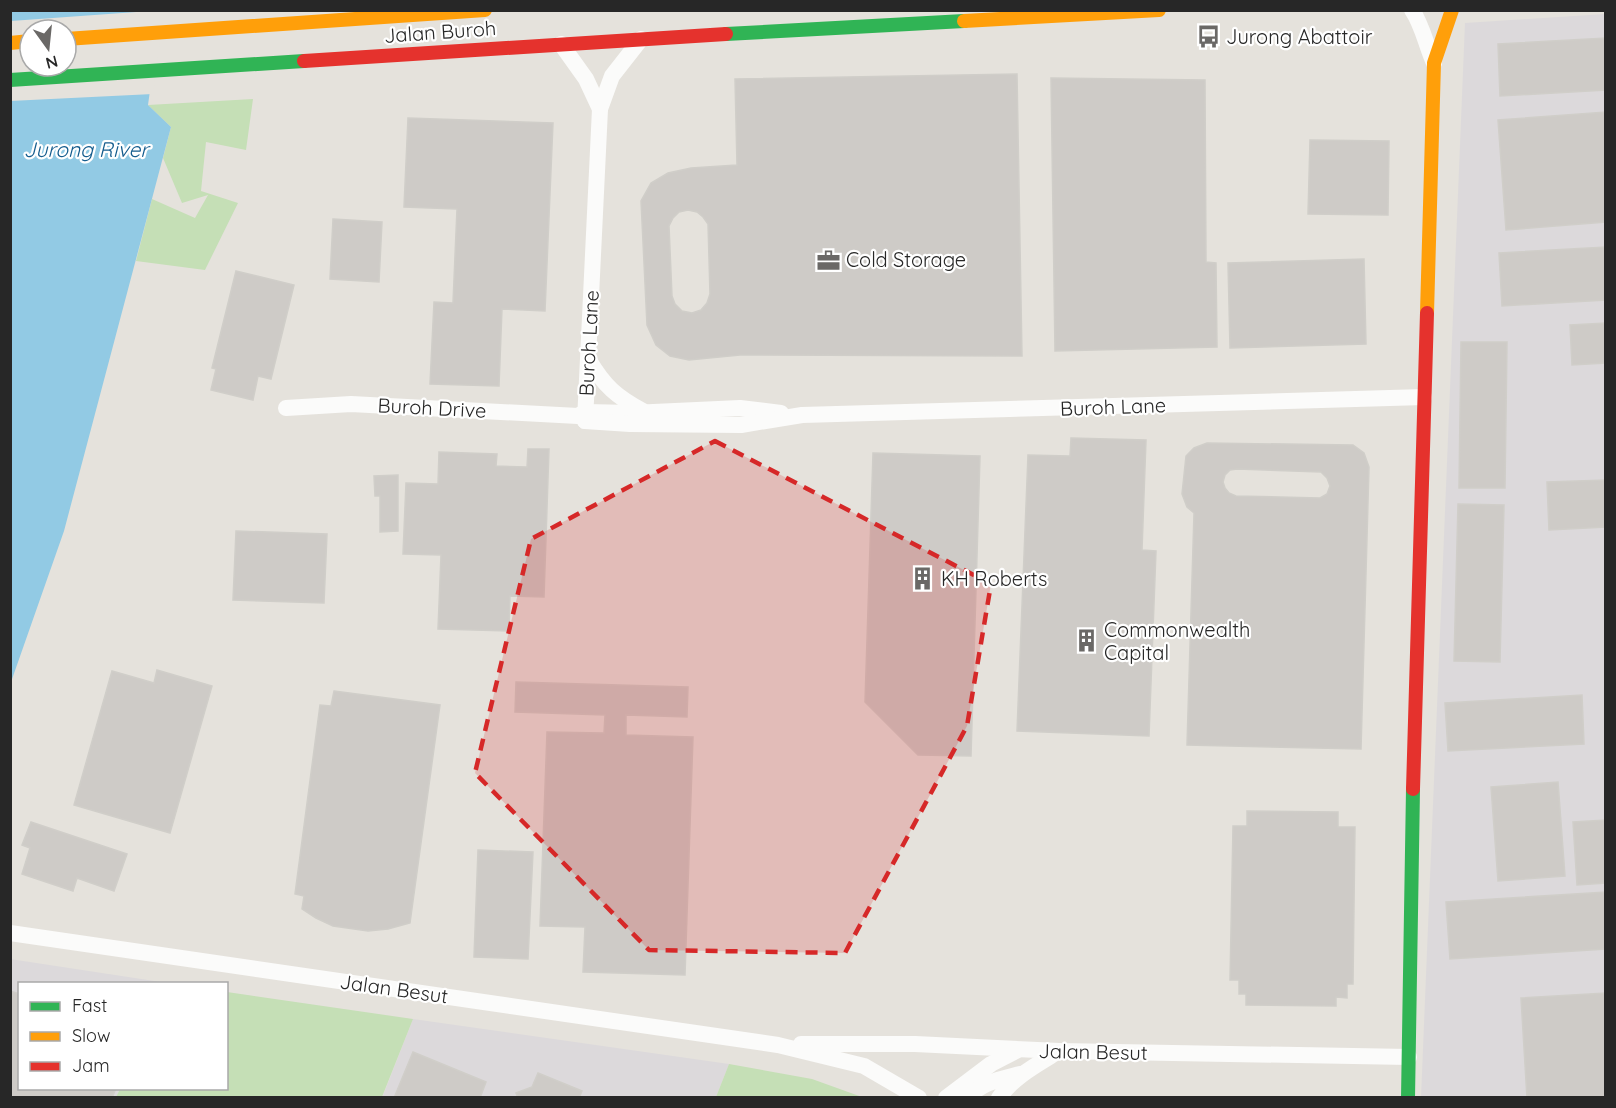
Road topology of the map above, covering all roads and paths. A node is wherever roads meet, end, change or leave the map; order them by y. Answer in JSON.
{"nodes":[{"id":1,"x":486,"y":10,"type":"edge"},
{"id":2,"x":1159,"y":10,"type":"edge"},
{"id":3,"x":1413,"y":10,"type":"edge"},
{"id":4,"x":1452,"y":10,"type":"edge"},
{"id":5,"x":78,"y":38,"type":"edge"},
{"id":6,"x":641,"y":39,"type":"junction"},
{"id":7,"x":561,"y":44,"type":"junction"},
{"id":8,"x":1434,"y":63,"type":"junction"},
{"id":9,"x":10,"y":80,"type":"edge"},
{"id":10,"x":600,"y":109,"type":"junction"},
{"id":11,"x":589,"y":360,"type":"junction"},
{"id":12,"x":1424,"y":397,"type":"junction"},
{"id":13,"x":286,"y":408,"type":"dead end"},
{"id":14,"x":644,"y":412,"type":"junction"},
{"id":15,"x":802,"y":415,"type":"junction"},
{"id":16,"x":582,"y":416,"type":"junction"},
{"id":17,"x":10,"y":933,"type":"edge"},
{"id":18,"x":778,"y":1045,"type":"junction"},
{"id":19,"x":1019,"y":1050,"type":"junction"},
{"id":20,"x":1059,"y":1051,"type":"junction"},
{"id":21,"x":1409,"y":1057,"type":"junction"},
{"id":22,"x":1024,"y":1073,"type":"junction"},
{"id":23,"x":919,"y":1098,"type":"edge"},
{"id":24,"x":946,"y":1098,"type":"edge"},
{"id":25,"x":968,"y":1098,"type":"edge"},
{"id":26,"x":999,"y":1098,"type":"edge"},
{"id":27,"x":1408,"y":1098,"type":"edge"}],
"edges":[{"from":1,"to":5,"type":"main road","name":"Jalan Buroh"},
{"from":2,"to":6,"type":"main road","name":"Jalan Buroh"},
{"from":3,"to":8,"type":"street"},
{"from":4,"to":8,"type":"main road"},
{"from":6,"to":7,"type":"main road","name":"Jalan Buroh"},
{"from":6,"to":10,"type":"street","name":"Buroh Lane"},
{"from":7,"to":9,"type":"main road","name":"Jalan Buroh"},
{"from":7,"to":10,"type":"street","name":"Buroh Lane"},
{"from":8,"to":12,"type":"main road"},
{"from":10,"to":11,"type":"street","name":"Buroh Lane"},
{"from":11,"to":14,"type":"street"},
{"from":11,"to":16,"type":"street","name":"Buroh Lane"},
{"from":12,"to":15,"type":"street","name":"Buroh Lane"},
{"from":12,"to":21,"type":"main road"},
{"from":13,"to":16,"type":"street","name":"Buroh Drive"},
{"from":14,"to":15,"type":"street"},
{"from":14,"to":16,"type":"street","name":"Buroh Drive"},
{"from":15,"to":16,"type":"street","name":"Buroh Lane"},
{"from":17,"to":18,"type":"street","name":"Jalan Besut"},
{"from":18,"to":19,"type":"street","name":"Jalan Besut"},
{"from":18,"to":23,"type":"street","name":"Jalan Besut"},
{"from":19,"to":20,"type":"street","name":"Jalan Besut"},
{"from":19,"to":24,"type":"street"},
{"from":20,"to":21,"type":"street","name":"Jalan Besut"},
{"from":20,"to":22,"type":"street"},
{"from":21,"to":27,"type":"main road"},
{"from":22,"to":25,"type":"street"},
{"from":22,"to":26,"type":"street"}]}
